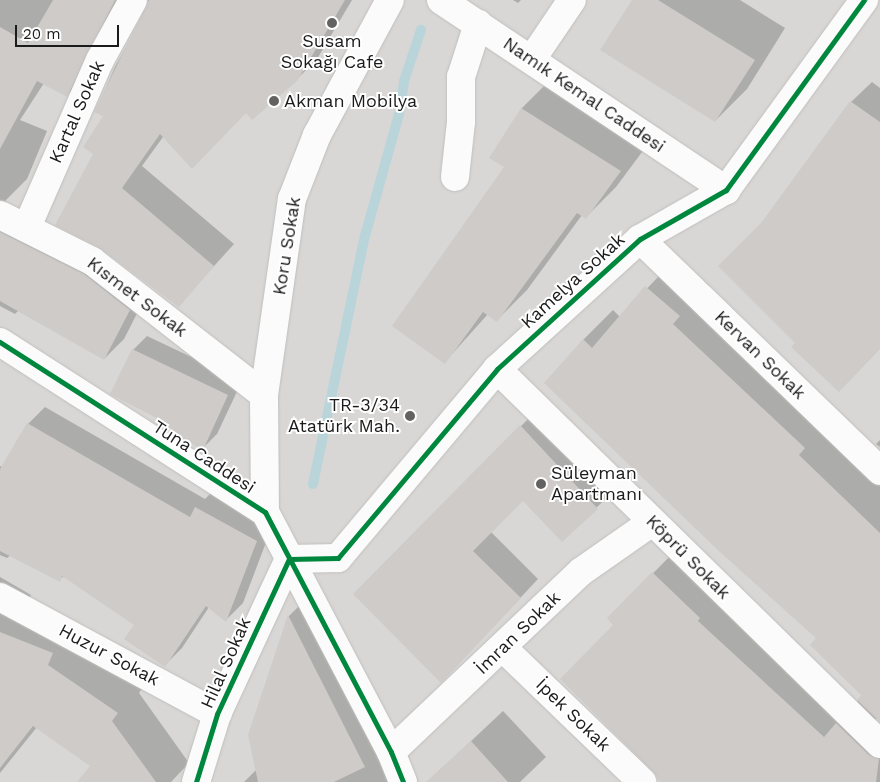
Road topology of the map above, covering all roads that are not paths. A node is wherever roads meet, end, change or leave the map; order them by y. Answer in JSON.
{"nodes":[{"id":1,"x":133,"y":0,"type":"edge"},
{"id":2,"x":390,"y":0,"type":"edge"},
{"id":3,"x":441,"y":0,"type":"edge"},
{"id":4,"x":572,"y":0,"type":"edge"},
{"id":5,"x":864,"y":0,"type":"edge"},
{"id":6,"x":478,"y":24,"type":"junction"},
{"id":7,"x":532,"y":59,"type":"junction"},
{"id":8,"x":455,"y":178,"type":"dead end"},
{"id":9,"x":726,"y":190,"type":"junction"},
{"id":10,"x":0,"y":215,"type":"edge"},
{"id":11,"x":27,"y":227,"type":"junction"},
{"id":12,"x":640,"y":238,"type":"junction"},
{"id":13,"x":0,"y":342,"type":"edge"},
{"id":14,"x":497,"y":369,"type":"junction"},
{"id":15,"x":264,"y":395,"type":"junction"},
{"id":16,"x":880,"y":471,"type":"edge"},
{"id":17,"x":265,"y":512,"type":"junction"},
{"id":18,"x":652,"y":522,"type":"junction"},
{"id":19,"x":290,"y":559,"type":"junction"},
{"id":20,"x":0,"y":597,"type":"edge"},
{"id":21,"x":504,"y":649,"type":"junction"},
{"id":22,"x":217,"y":714,"type":"junction"},
{"id":23,"x":880,"y":744,"type":"edge"},
{"id":24,"x":391,"y":752,"type":"junction"},
{"id":25,"x":196,"y":782,"type":"edge"},
{"id":26,"x":403,"y":782,"type":"edge"},
{"id":27,"x":642,"y":782,"type":"edge"}],
"edges":[{"from":1,"to":11,"type":"street","name":"Kartal Sokak"},
{"from":2,"to":15,"type":"street","name":"Koru Sokak"},
{"from":3,"to":6,"type":"street","name":"Namık Kemal Caddesi"},
{"from":4,"to":7,"type":"street"},
{"from":5,"to":9,"type":"street","name":"Kamelya Sokak"},
{"from":6,"to":7,"type":"street","name":"Namık Kemal Caddesi"},
{"from":6,"to":8,"type":"street"},
{"from":7,"to":9,"type":"street","name":"Namık Kemal Caddesi"},
{"from":9,"to":12,"type":"street","name":"Kamelya Sokak"},
{"from":10,"to":11,"type":"street","name":"Kısmet Sokak"},
{"from":11,"to":15,"type":"street","name":"Kısmet Sokak"},
{"from":12,"to":14,"type":"street","name":"Kamelya Sokak"},
{"from":12,"to":16,"type":"street","name":"Kervan Sokak"},
{"from":13,"to":17,"type":"street","name":"Tuna Caddesi"},
{"from":14,"to":18,"type":"street","name":"Köprü Sokak"},
{"from":14,"to":19,"type":"street","name":"Kamelya Sokak"},
{"from":15,"to":17,"type":"street","name":"Koru Sokak"},
{"from":17,"to":19,"type":"street","name":"Tuna Caddesi"},
{"from":18,"to":21,"type":"street","name":"İmran Sokak"},
{"from":18,"to":23,"type":"street","name":"Köprü Sokak"},
{"from":19,"to":22,"type":"street","name":"Hilal Sokak"},
{"from":19,"to":24,"type":"street","name":"Tuna Caddesi"},
{"from":20,"to":22,"type":"street","name":"Huzur Sokak"},
{"from":21,"to":24,"type":"street","name":"İmran Sokak"},
{"from":21,"to":27,"type":"street","name":"İpek Sokak"},
{"from":22,"to":25,"type":"street","name":"Hilal Sokak"},
{"from":24,"to":26,"type":"street","name":"Tuna Caddesi"}]}
